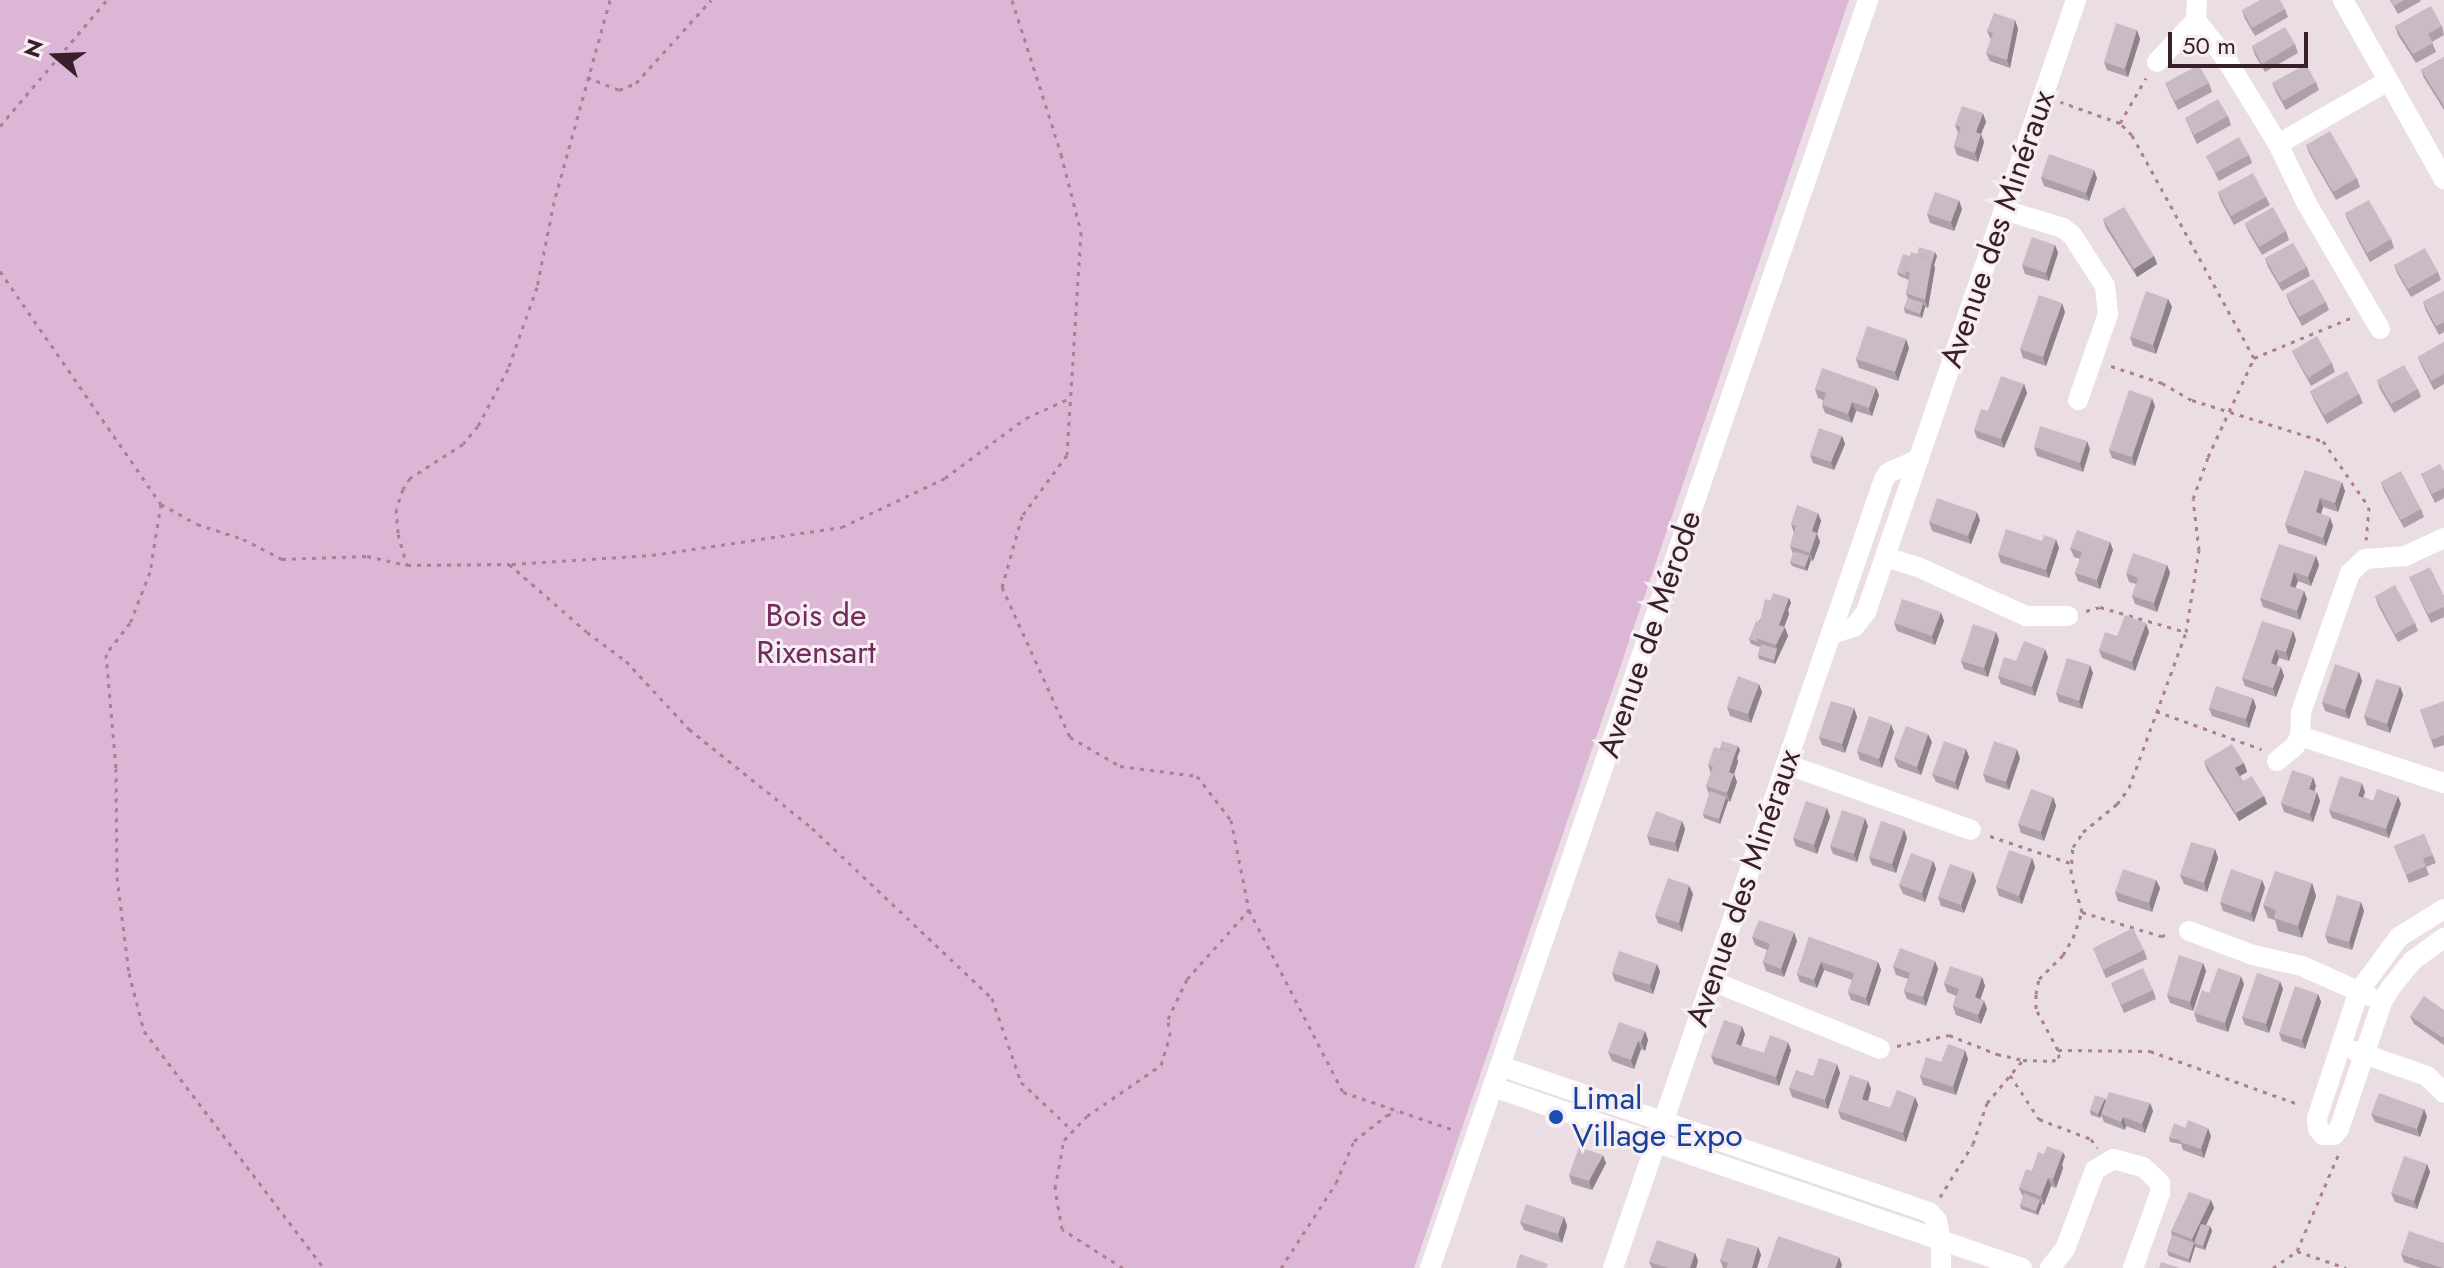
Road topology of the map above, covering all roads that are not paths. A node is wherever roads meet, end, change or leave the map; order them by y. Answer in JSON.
{"nodes":[{"id":1,"x":1868,"y":0,"type":"edge"},
{"id":2,"x":2076,"y":0,"type":"edge"},
{"id":3,"x":2343,"y":0,"type":"edge"},
{"id":4,"x":2196,"y":10,"type":"edge"},
{"id":5,"x":2157,"y":62,"type":"road end"},
{"id":6,"x":2388,"y":81,"type":"junction"},
{"id":7,"x":2278,"y":144,"type":"junction"},
{"id":8,"x":2444,"y":179,"type":"edge"},
{"id":9,"x":2004,"y":210,"type":"junction"},
{"id":10,"x":2380,"y":329,"type":"dead end"},
{"id":11,"x":2078,"y":400,"type":"dead end"},
{"id":12,"x":1919,"y":459,"type":"junction"},
{"id":13,"x":2444,"y":538,"type":"edge"},
{"id":14,"x":1885,"y":557,"type":"junction"},
{"id":15,"x":2068,"y":616,"type":"road end"},
{"id":16,"x":1831,"y":634,"type":"junction"},
{"id":17,"x":2300,"y":736,"type":"junction"},
{"id":18,"x":2277,"y":761,"type":"road end"},
{"id":19,"x":1786,"y":764,"type":"junction"},
{"id":20,"x":2444,"y":783,"type":"edge"},
{"id":21,"x":1971,"y":830,"type":"road end"},
{"id":22,"x":2444,"y":909,"type":"edge"},
{"id":23,"x":2189,"y":931,"type":"road end"},
{"id":24,"x":2444,"y":938,"type":"edge"},
{"id":25,"x":1712,"y":981,"type":"junction"},
{"id":26,"x":2359,"y":991,"type":"junction"},
{"id":27,"x":2382,"y":1002,"type":"junction"},
{"id":28,"x":2341,"y":1045,"type":"junction"},
{"id":29,"x":1880,"y":1049,"type":"road end"},
{"id":30,"x":2366,"y":1055,"type":"junction"},
{"id":31,"x":1500,"y":1066,"type":"junction"},
{"id":32,"x":1493,"y":1087,"type":"junction"},
{"id":33,"x":2444,"y":1093,"type":"edge"},
{"id":34,"x":1663,"y":1120,"type":"junction"},
{"id":35,"x":1655,"y":1142,"type":"junction"},
{"id":36,"x":1941,"y":1241,"type":"junction"},
{"id":37,"x":1430,"y":1268,"type":"edge"},
{"id":38,"x":1613,"y":1268,"type":"edge"},
{"id":39,"x":1941,"y":1268,"type":"edge"},
{"id":40,"x":2022,"y":1268,"type":"edge"},
{"id":41,"x":2050,"y":1268,"type":"edge"},
{"id":42,"x":2133,"y":1268,"type":"edge"}],
"edges":[{"from":1,"to":31,"type":"street","name":"Avenue de Mérode"},
{"from":2,"to":9,"type":"street","name":"Avenue des Minéraux"},
{"from":3,"to":6,"type":"street"},
{"from":4,"to":5,"type":"street"},
{"from":4,"to":7,"type":"street"},
{"from":6,"to":7,"type":"street"},
{"from":6,"to":8,"type":"street"},
{"from":7,"to":10,"type":"street"},
{"from":9,"to":11,"type":"street"},
{"from":9,"to":12,"type":"street","name":"Avenue des Minéraux"},
{"from":12,"to":14,"type":"street","name":"Avenue des Minéraux"},
{"from":12,"to":16,"type":"street","name":"Avenue des Minéraux"},
{"from":13,"to":17,"type":"street"},
{"from":14,"to":15,"type":"street"},
{"from":14,"to":16,"type":"street","name":"Avenue des Minéraux"},
{"from":16,"to":19,"type":"street","name":"Avenue des Minéraux"},
{"from":17,"to":18,"type":"street"},
{"from":17,"to":20,"type":"street"},
{"from":19,"to":21,"type":"street"},
{"from":19,"to":25,"type":"street","name":"Avenue des Minéraux"},
{"from":22,"to":26,"type":"street"},
{"from":23,"to":26,"type":"street"},
{"from":24,"to":27,"type":"street"},
{"from":25,"to":29,"type":"street"},
{"from":25,"to":34,"type":"street","name":"Avenue des Minéraux"},
{"from":26,"to":27,"type":"street"},
{"from":26,"to":28,"type":"street"},
{"from":27,"to":30,"type":"street"},
{"from":28,"to":30,"type":"street"},
{"from":28,"to":30,"type":"street"},
{"from":30,"to":33,"type":"street"},
{"from":31,"to":32,"type":"street","name":"Avenue de Mérode"},
{"from":31,"to":34,"type":"street"},
{"from":32,"to":35,"type":"street"},
{"from":32,"to":37,"type":"street","name":"Avenue de Mérode"},
{"from":34,"to":35,"type":"street","name":"Avenue des Minéraux"},
{"from":34,"to":36,"type":"street"},
{"from":35,"to":36,"type":"street"},
{"from":35,"to":38,"type":"street","name":"Avenue des Minéraux"},
{"from":36,"to":39,"type":"street"},
{"from":36,"to":40,"type":"street"},
{"from":41,"to":42,"type":"street"}]}
